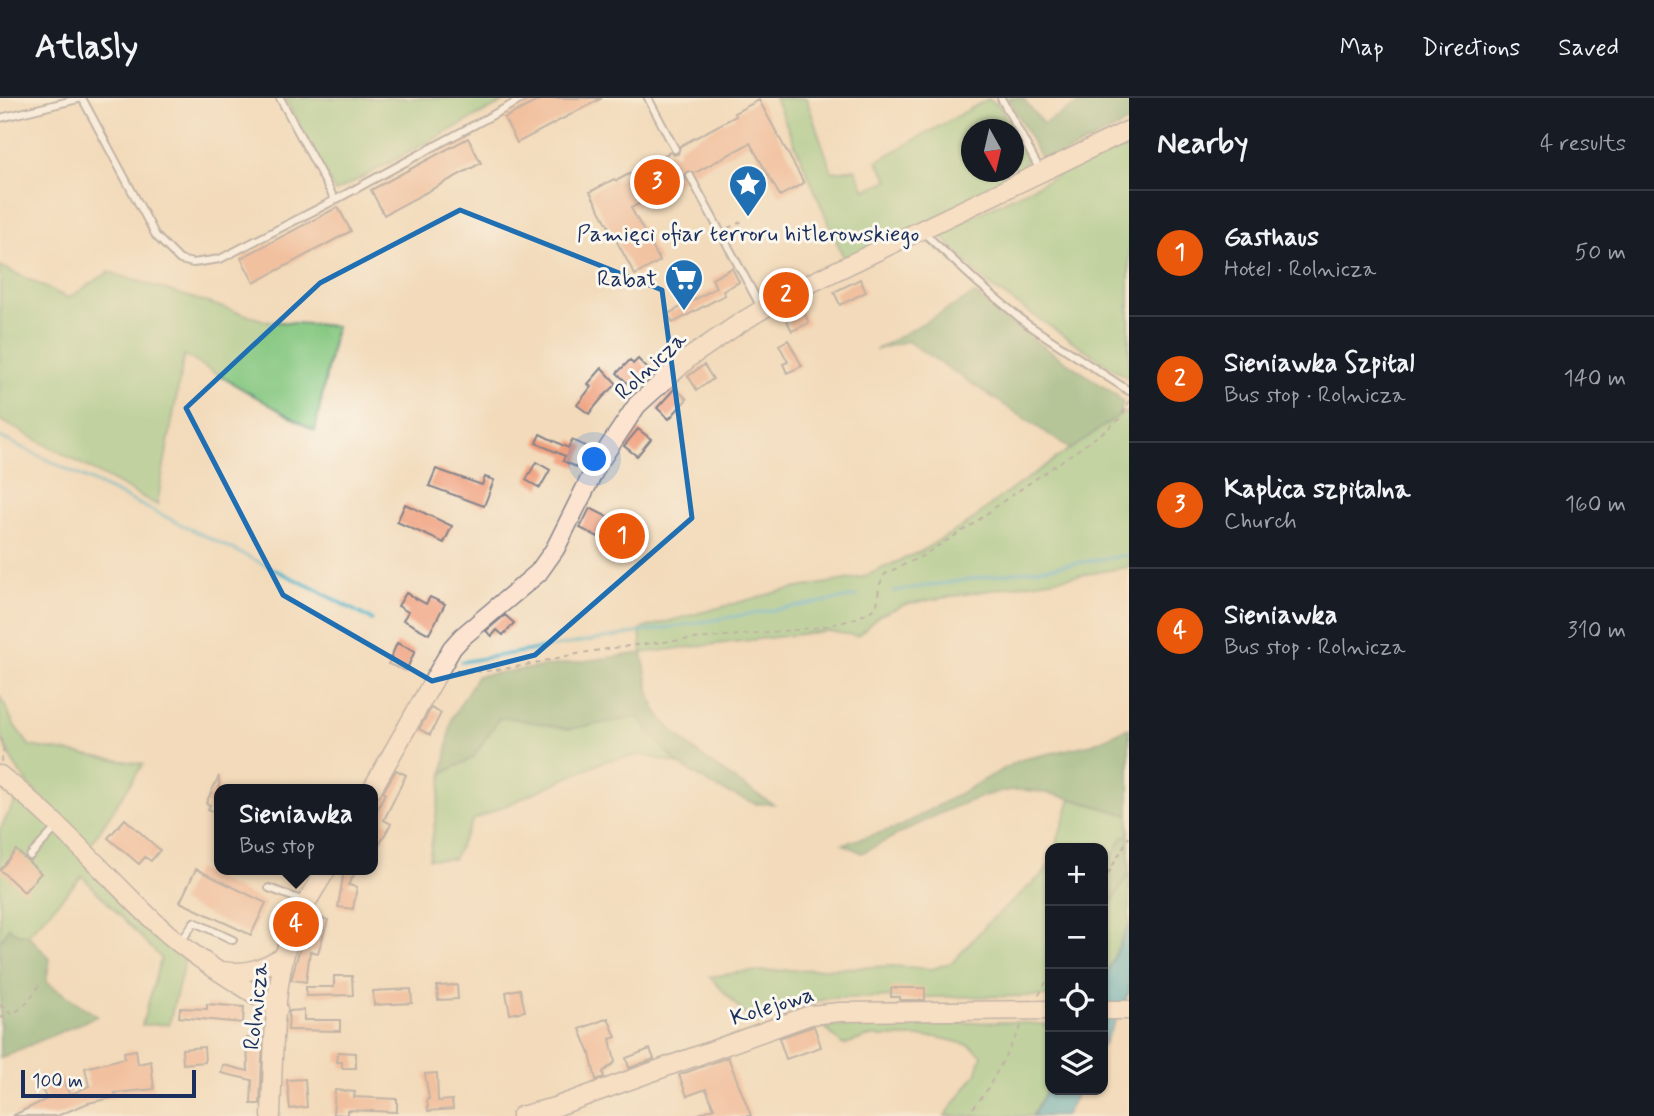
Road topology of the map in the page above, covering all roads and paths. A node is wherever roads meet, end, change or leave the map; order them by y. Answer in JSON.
{"nodes":[{"id":1,"x":82,"y":98,"type":"edge"},
{"id":2,"x":280,"y":98,"type":"edge"},
{"id":3,"x":524,"y":98,"type":"edge"},
{"id":4,"x":648,"y":98,"type":"edge"},
{"id":5,"x":1001,"y":98,"type":"edge"},
{"id":6,"x":0,"y":118,"type":"edge"},
{"id":7,"x":1129,"y":130,"type":"edge"},
{"id":8,"x":675,"y":149,"type":"dead end"},
{"id":9,"x":1041,"y":171,"type":"junction"},
{"id":10,"x":690,"y":176,"type":"dead end"},
{"id":11,"x":335,"y":200,"type":"junction"},
{"id":12,"x":745,"y":220,"type":"dead end"},
{"id":13,"x":727,"y":229,"type":"dead end"},
{"id":14,"x":921,"y":229,"type":"junction"},
{"id":15,"x":762,"y":309,"type":"junction"},
{"id":16,"x":1129,"y":391,"type":"edge"},
{"id":17,"x":1129,"y":401,"type":"edge"},
{"id":18,"x":443,"y":664,"type":"junction"},
{"id":19,"x":0,"y":738,"type":"edge"},
{"id":20,"x":0,"y":766,"type":"edge"},
{"id":21,"x":0,"y":775,"type":"edge"},
{"id":22,"x":375,"y":784,"type":"edge"},
{"id":23,"x":59,"y":825,"type":"junction"},
{"id":24,"x":1129,"y":837,"type":"edge"},
{"id":25,"x":30,"y":856,"type":"dead end"},
{"id":26,"x":1108,"y":874,"type":"edge"},
{"id":27,"x":323,"y":875,"type":"edge"},
{"id":28,"x":269,"y":888,"type":"dead end"},
{"id":29,"x":307,"y":903,"type":"junction"},
{"id":30,"x":233,"y":940,"type":"dead end"},
{"id":31,"x":180,"y":943,"type":"junction"},
{"id":32,"x":284,"y":956,"type":"junction"},
{"id":33,"x":218,"y":971,"type":"junction"},
{"id":34,"x":40,"y":983,"type":"dead end"},
{"id":35,"x":1045,"y":984,"type":"edge"},
{"id":36,"x":0,"y":1005,"type":"edge"},
{"id":37,"x":278,"y":1009,"type":"junction"},
{"id":38,"x":1045,"y":1010,"type":"edge"},
{"id":39,"x":1108,"y":1010,"type":"edge"},
{"id":40,"x":1129,"y":1010,"type":"edge"},
{"id":41,"x":1030,"y":1011,"type":"junction"},
{"id":42,"x":11,"y":1014,"type":"junction"},
{"id":43,"x":0,"y":1018,"type":"edge"},
{"id":44,"x":271,"y":1116,"type":"edge"},
{"id":45,"x":521,"y":1116,"type":"edge"},
{"id":46,"x":967,"y":1116,"type":"edge"}],
"edges":[{"from":1,"to":6,"type":"lane"},
{"from":1,"to":11,"type":"lane"},
{"from":2,"to":11,"type":"lane"},
{"from":3,"to":11,"type":"lane"},
{"from":4,"to":8,"type":"lane"},
{"from":5,"to":9,"type":"lane"},
{"from":7,"to":9,"type":"street","name":"Rolnicza"},
{"from":9,"to":14,"type":"street","name":"Rolnicza"},
{"from":10,"to":15,"type":"lane"},
{"from":12,"to":13,"type":"path"},
{"from":14,"to":15,"type":"street","name":"Rolnicza"},
{"from":14,"to":16,"type":"lane"},
{"from":15,"to":18,"type":"street","name":"Rolnicza"},
{"from":17,"to":18,"type":"path"},
{"from":18,"to":22,"type":"street","name":"Rolnicza"},
{"from":19,"to":20,"type":"path"},
{"from":21,"to":23,"type":"street"},
{"from":23,"to":25,"type":"lane"},
{"from":23,"to":31,"type":"street"},
{"from":24,"to":26,"type":"path"},
{"from":27,"to":29,"type":"street","name":"Rolnicza"},
{"from":28,"to":29,"type":"lane"},
{"from":29,"to":32,"type":"street","name":"Rolnicza"},
{"from":30,"to":31,"type":"lane"},
{"from":31,"to":33,"type":"street"},
{"from":32,"to":33,"type":"street"},
{"from":32,"to":37,"type":"street","name":"Rolnicza"},
{"from":33,"to":37,"type":"street"},
{"from":34,"to":42,"type":"path"},
{"from":35,"to":41,"type":"path"},
{"from":36,"to":42,"type":"path"},
{"from":37,"to":44,"type":"street","name":"Rolnicza"},
{"from":38,"to":41,"type":"street","name":"Kolejowa"},
{"from":39,"to":40,"type":"street"},
{"from":41,"to":45,"type":"street","name":"Kolejowa"},
{"from":41,"to":46,"type":"path"},
{"from":42,"to":43,"type":"path"}]}
